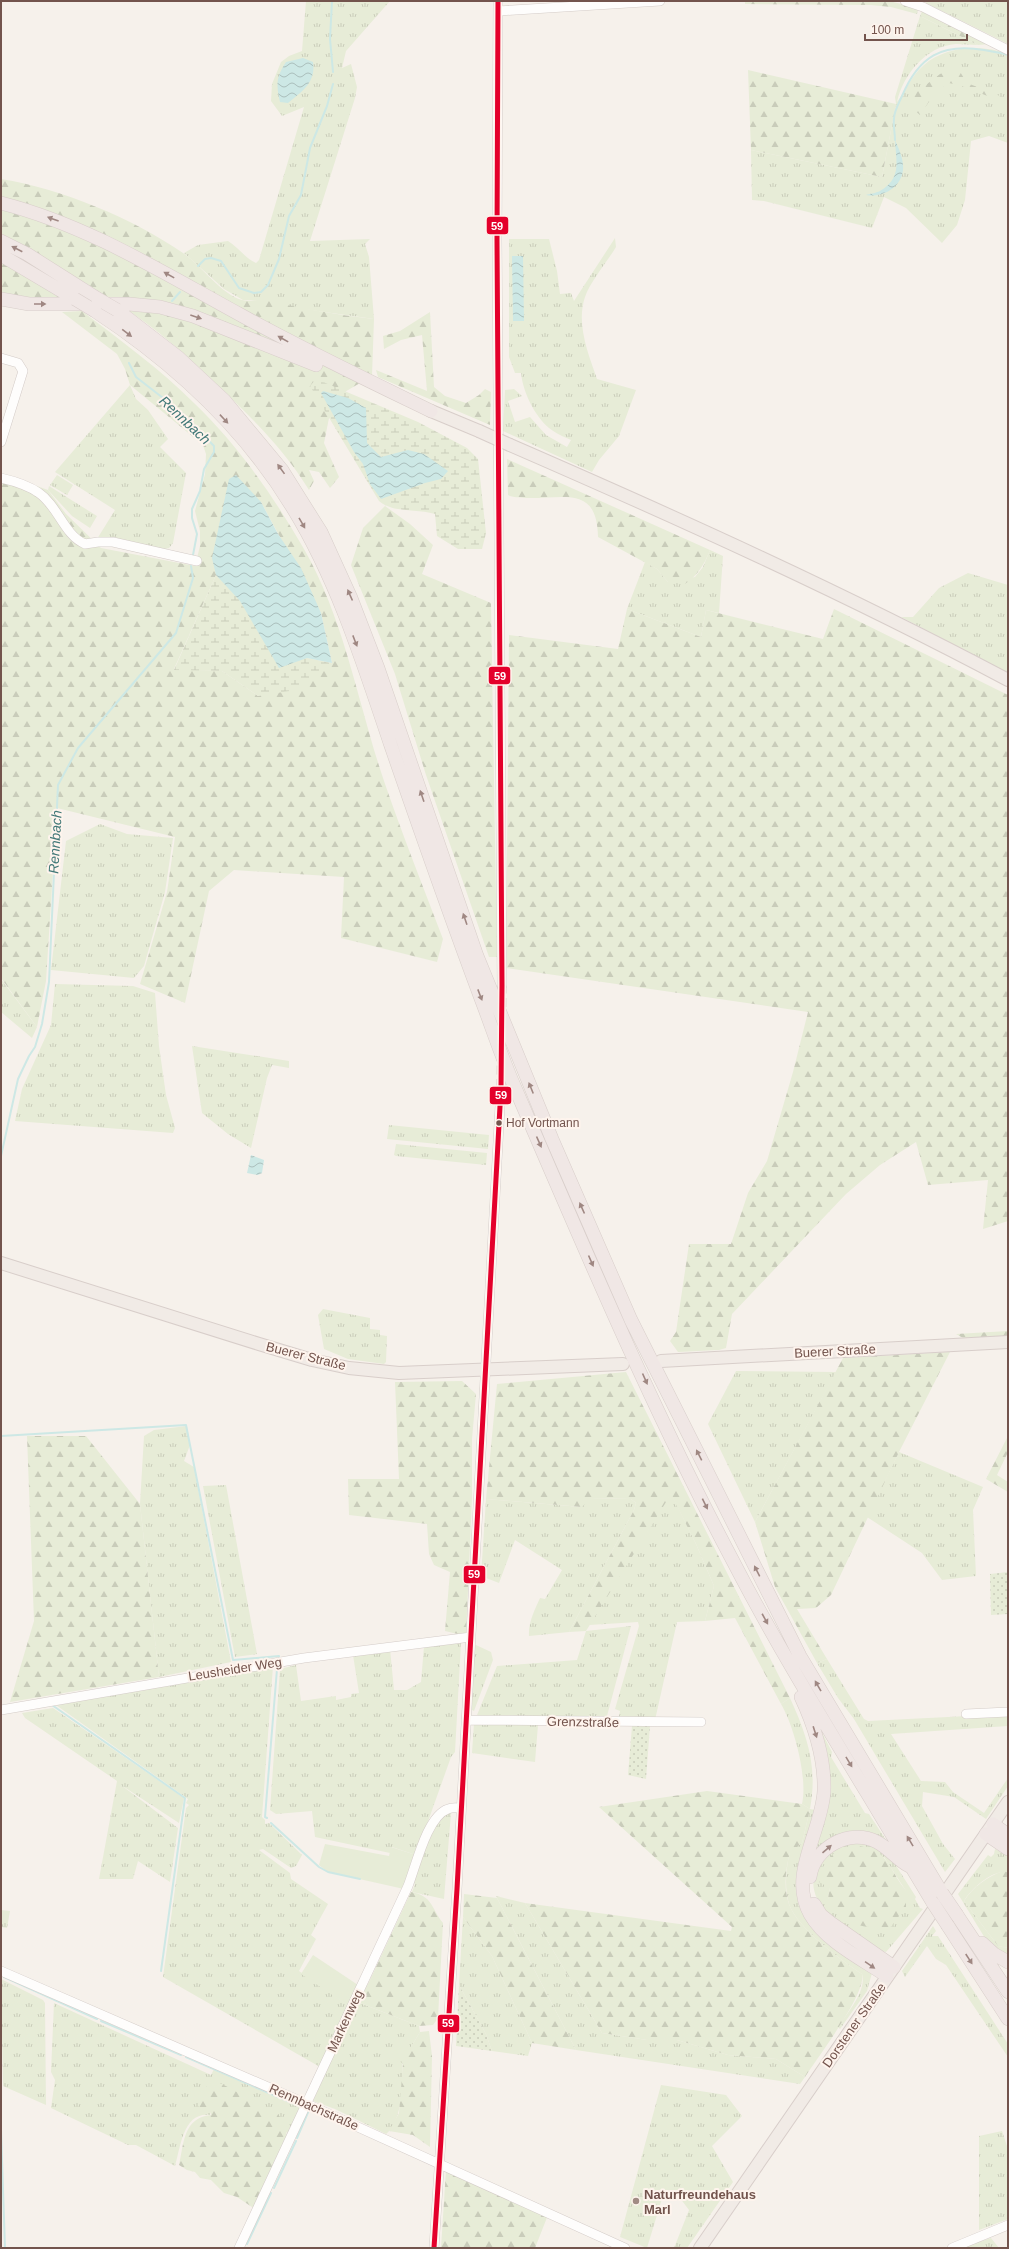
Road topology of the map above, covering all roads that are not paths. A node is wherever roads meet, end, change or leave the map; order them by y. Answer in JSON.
{"nodes":[{"id":1,"x":498,"y":1,"type":"edge"},
{"id":2,"x":660,"y":1,"type":"edge"},
{"id":3,"x":906,"y":1,"type":"edge"},
{"id":4,"x":498,"y":11,"type":"junction"},
{"id":5,"x":1008,"y":50,"type":"edge"},
{"id":6,"x":1,"y":203,"type":"edge"},
{"id":7,"x":1,"y":241,"type":"edge"},
{"id":8,"x":1,"y":255,"type":"edge"},
{"id":9,"x":1,"y":299,"type":"edge"},
{"id":10,"x":97,"y":305,"type":"junction"},
{"id":11,"x":1,"y":358,"type":"edge"},
{"id":12,"x":431,"y":411,"type":"junction"},
{"id":13,"x":1,"y":442,"type":"edge"},
{"id":14,"x":1,"y":478,"type":"edge"},
{"id":15,"x":198,"y":561,"type":"dead end"},
{"id":16,"x":1008,"y":680,"type":"edge"},
{"id":17,"x":502,"y":985,"type":"tunnel mouth"},
{"id":18,"x":501,"y":1088,"type":"tunnel mouth"},
{"id":19,"x":1,"y":1263,"type":"edge"},
{"id":20,"x":1008,"y":1342,"type":"edge"},
{"id":21,"x":661,"y":1361,"type":"dead end"},
{"id":22,"x":623,"y":1364,"type":"dead end"},
{"id":23,"x":486,"y":1369,"type":"junction"},
{"id":24,"x":471,"y":1636,"type":"junction"},
{"id":25,"x":792,"y":1669,"type":"junction"},
{"id":26,"x":1,"y":1710,"type":"edge"},
{"id":27,"x":1008,"y":1712,"type":"edge"},
{"id":28,"x":966,"y":1714,"type":"dead end"},
{"id":29,"x":466,"y":1720,"type":"junction"},
{"id":30,"x":701,"y":1722,"type":"dead end"},
{"id":31,"x":1008,"y":1802,"type":"edge"},
{"id":32,"x":461,"y":1808,"type":"junction"},
{"id":33,"x":989,"y":1829,"type":"junction"},
{"id":34,"x":1008,"y":1836,"type":"edge"},
{"id":35,"x":1008,"y":1849,"type":"edge"},
{"id":36,"x":913,"y":1868,"type":"junction"},
{"id":37,"x":967,"y":1929,"type":"junction"},
{"id":38,"x":1008,"y":1962,"type":"edge"},
{"id":39,"x":1,"y":1971,"type":"edge"},
{"id":40,"x":891,"y":1972,"type":"junction"},
{"id":41,"x":1008,"y":1992,"type":"edge"},
{"id":42,"x":1008,"y":2019,"type":"edge"},
{"id":43,"x":307,"y":2104,"type":"junction"},
{"id":44,"x":440,"y":2164,"type":"junction"},
{"id":45,"x":1008,"y":2225,"type":"edge"},
{"id":46,"x":239,"y":2248,"type":"edge"},
{"id":47,"x":434,"y":2248,"type":"edge"},
{"id":48,"x":625,"y":2248,"type":"edge"},
{"id":49,"x":700,"y":2248,"type":"edge"},
{"id":50,"x":952,"y":2248,"type":"edge"}],
"edges":[{"from":1,"to":4,"type":"street"},
{"from":2,"to":4,"type":"street"},
{"from":3,"to":5,"type":"street"},
{"from":4,"to":17,"type":"street"},
{"from":12,"to":6,"type":"highway","one_way":true},
{"from":10,"to":7,"type":"highway","one_way":true},
{"from":8,"to":10,"type":"highway","bridge":true},
{"from":9,"to":12,"type":"highway","one_way":true},
{"from":10,"to":25,"type":"highway","one_way":true},
{"from":37,"to":10,"type":"highway","one_way":true,"bridge":true},
{"from":11,"to":13,"type":"street"},
{"from":12,"to":16,"type":"main road","bridge":true},
{"from":14,"to":15,"type":"street"},
{"from":18,"to":23,"type":"street"},
{"from":19,"to":23,"type":"main road","name":"Buerer Straße"},
{"from":20,"to":21,"type":"main road","name":"Buerer Straße"},
{"from":22,"to":23,"type":"main road","name":"Buerer Straße"},
{"from":23,"to":24,"type":"street"},
{"from":24,"to":26,"type":"street","name":"Leusheider Weg"},
{"from":24,"to":29,"type":"street"},
{"from":25,"to":36,"type":"highway","one_way":true},
{"from":25,"to":40,"type":"highway","one_way":true},
{"from":27,"to":28,"type":"street"},
{"from":29,"to":30,"type":"street","name":"Grenzstraße"},
{"from":29,"to":32,"type":"street"},
{"from":31,"to":33,"type":"main road","name":"Dorstener Straße"},
{"from":32,"to":43,"type":"street","name":"Markenweg"},
{"from":32,"to":44,"type":"street"},
{"from":33,"to":34,"type":"highway"},
{"from":33,"to":35,"type":"highway"},
{"from":33,"to":40,"type":"main road","name":"Dorstener Straße"},
{"from":40,"to":36,"type":"highway","one_way":true},
{"from":36,"to":42,"type":"highway","one_way":true,"bridge":true},
{"from":37,"to":38,"type":"highway"},
{"from":37,"to":41,"type":"highway"},
{"from":39,"to":43,"type":"street","name":"Rennbachstraße"},
{"from":40,"to":49,"type":"main road","name":"Dorstener Straße"},
{"from":43,"to":44,"type":"street","name":"Rennbachstraße"},
{"from":43,"to":46,"type":"street","name":"Markenweg"},
{"from":44,"to":47,"type":"street"},
{"from":44,"to":48,"type":"street","name":"Rennbachstraße"},
{"from":45,"to":50,"type":"street"}]}
